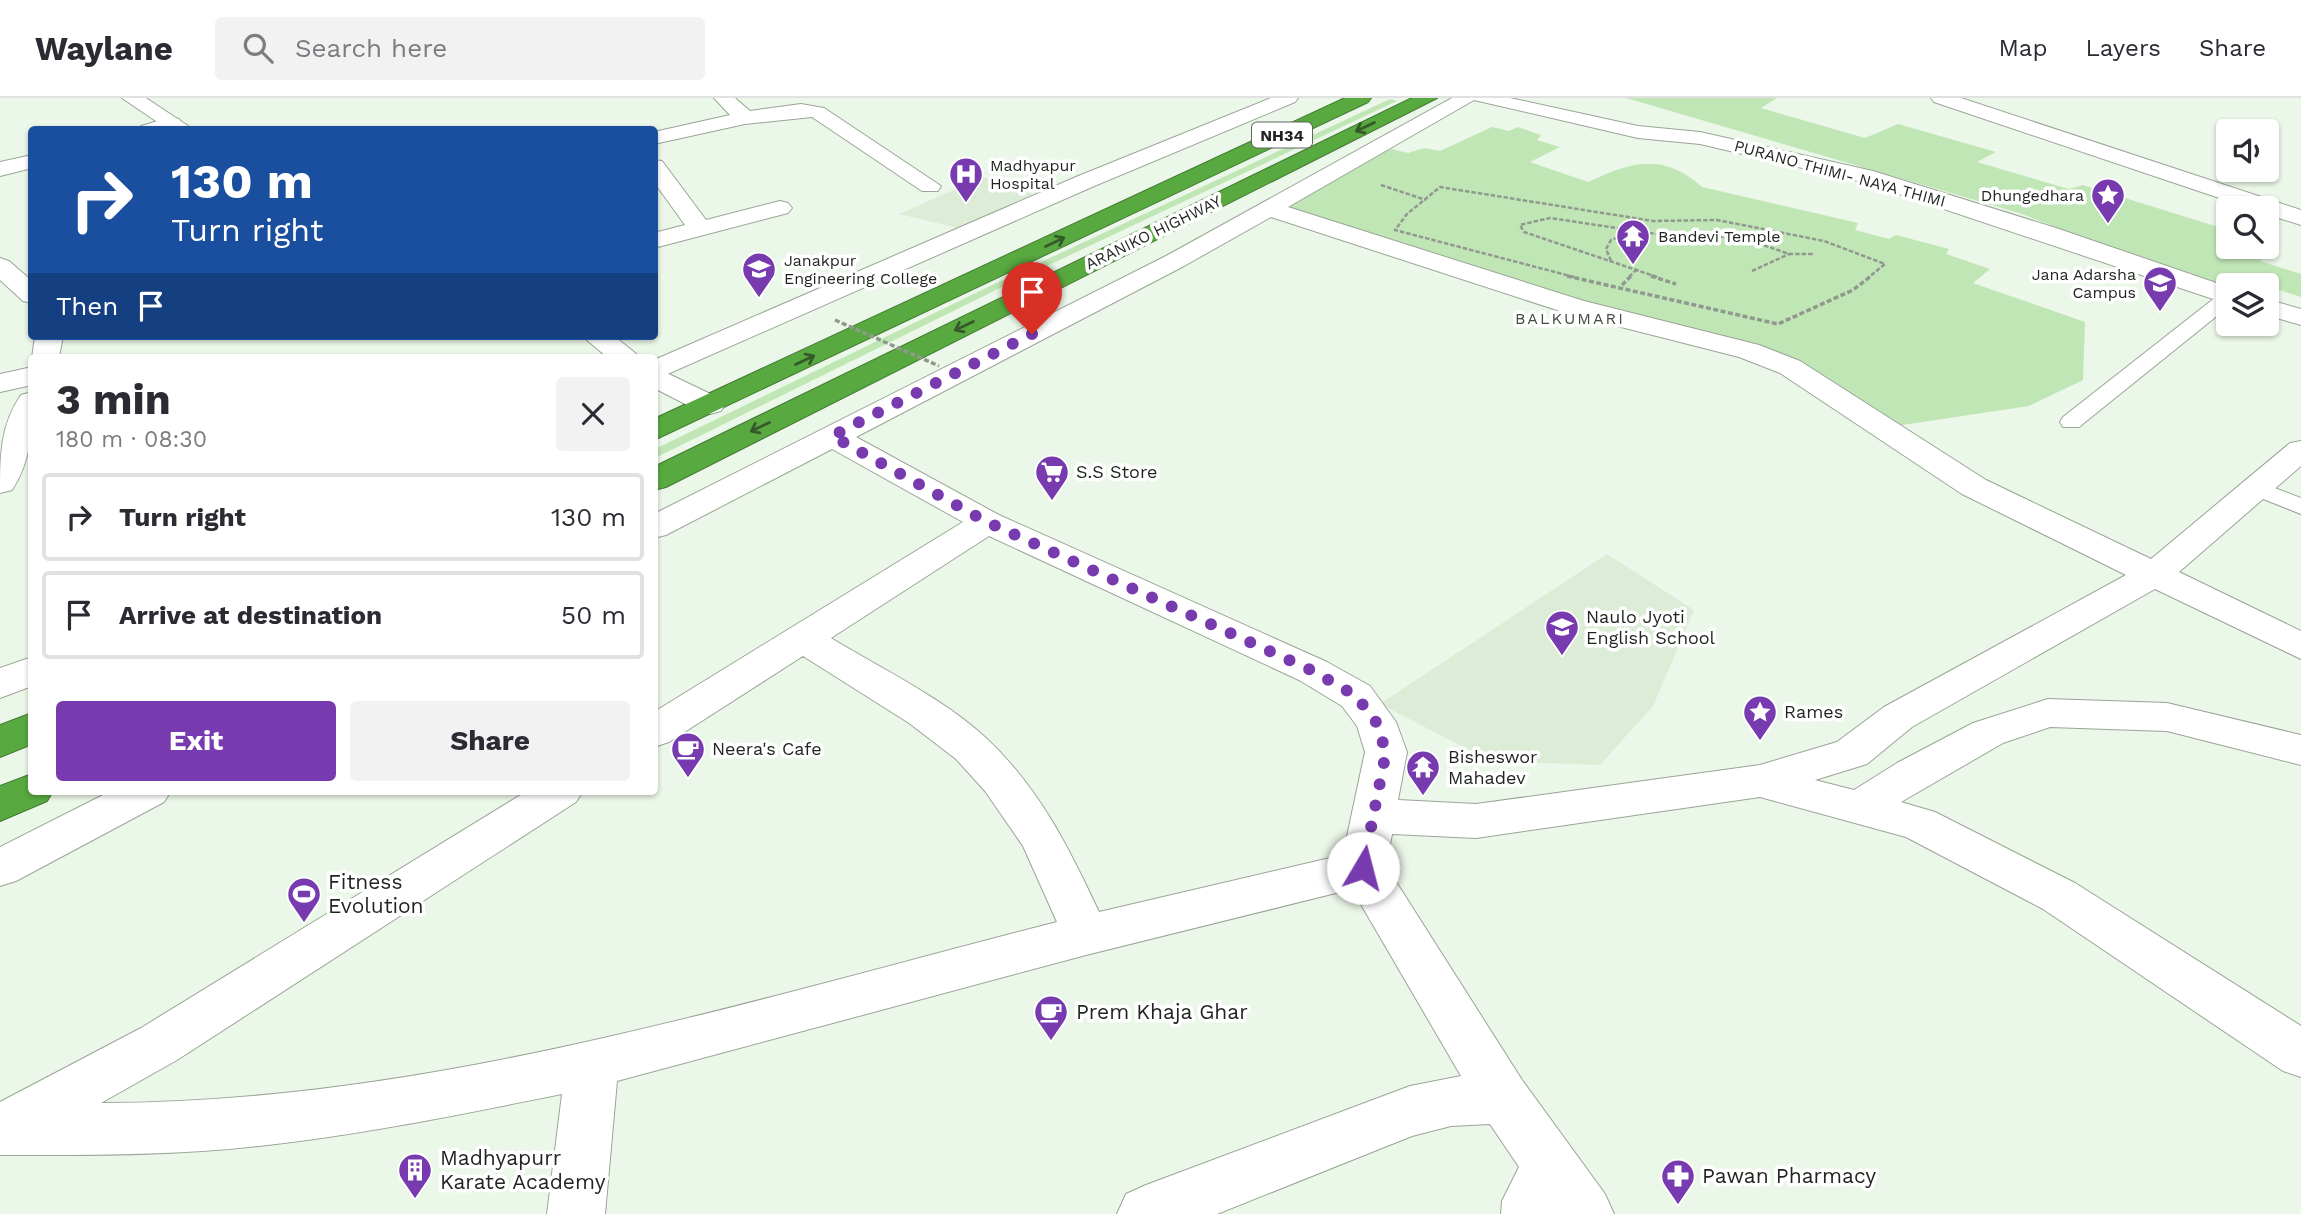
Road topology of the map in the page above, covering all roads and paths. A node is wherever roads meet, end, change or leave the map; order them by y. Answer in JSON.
{"nodes":[{"id":1,"x":132,"y":98,"type":"edge"},
{"id":2,"x":724,"y":98,"type":"edge"},
{"id":3,"x":1288,"y":98,"type":"edge"},
{"id":4,"x":1361,"y":98,"type":"edge"},
{"id":5,"x":1427,"y":98,"type":"edge"},
{"id":6,"x":1466,"y":98,"type":"edge"},
{"id":7,"x":1483,"y":98,"type":"edge"},
{"id":8,"x":1941,"y":98,"type":"edge"},
{"id":9,"x":1641,"y":111,"type":"dead end"},
{"id":10,"x":745,"y":118,"type":"junction"},
{"id":11,"x":178,"y":126,"type":"edge"},
{"id":12,"x":658,"y":137,"type":"edge"},
{"id":13,"x":1700,"y":138,"type":"junction"},
{"id":14,"x":28,"y":162,"type":"edge"},
{"id":15,"x":0,"y":169,"type":"edge"},
{"id":16,"x":658,"y":171,"type":"edge"},
{"id":17,"x":930,"y":186,"type":"dead end"},
{"id":18,"x":780,"y":208,"type":"dead end"},
{"id":19,"x":1268,"y":208,"type":"junction"},
{"id":20,"x":2301,"y":218,"type":"edge"},
{"id":21,"x":700,"y":229,"type":"junction"},
{"id":22,"x":1631,"y":232,"type":"junction"},
{"id":23,"x":658,"y":240,"type":"edge"},
{"id":24,"x":1789,"y":254,"type":"junction"},
{"id":25,"x":1814,"y":254,"type":"dead end"},
{"id":26,"x":1611,"y":262,"type":"junction"},
{"id":27,"x":0,"y":266,"type":"edge"},
{"id":28,"x":1636,"y":270,"type":"junction"},
{"id":29,"x":1752,"y":271,"type":"dead end"},
{"id":30,"x":1676,"y":284,"type":"dead end"},
{"id":31,"x":1618,"y":289,"type":"junction"},
{"id":32,"x":28,"y":292,"type":"edge"},
{"id":33,"x":2216,"y":293,"type":"edge"},
{"id":34,"x":28,"y":296,"type":"edge"},
{"id":35,"x":0,"y":302,"type":"edge"},
{"id":36,"x":2216,"y":307,"type":"edge"},
{"id":37,"x":2279,"y":311,"type":"edge"},
{"id":38,"x":2301,"y":317,"type":"edge"},
{"id":39,"x":835,"y":320,"type":"dead end"},
{"id":40,"x":602,"y":340,"type":"edge"},
{"id":41,"x":622,"y":354,"type":"edge"},
{"id":42,"x":939,"y":366,"type":"dead end"},
{"id":43,"x":658,"y":371,"type":"edge"},
{"id":44,"x":658,"y":375,"type":"edge"},
{"id":45,"x":28,"y":377,"type":"edge"},
{"id":46,"x":0,"y":383,"type":"edge"},
{"id":47,"x":710,"y":405,"type":"junction"},
{"id":48,"x":28,"y":411,"type":"edge"},
{"id":49,"x":2071,"y":422,"type":"dead end"},
{"id":50,"x":658,"y":429,"type":"edge"},
{"id":51,"x":832,"y":436,"type":"junction"},
{"id":52,"x":2301,"y":450,"type":"edge"},
{"id":53,"x":658,"y":478,"type":"edge"},
{"id":54,"x":0,"y":484,"type":"edge"},
{"id":55,"x":2256,"y":488,"type":"junction"},
{"id":56,"x":2301,"y":507,"type":"edge"},
{"id":57,"x":987,"y":522,"type":"junction"},
{"id":58,"x":658,"y":526,"type":"edge"},
{"id":59,"x":2154,"y":575,"type":"junction"},
{"id":60,"x":803,"y":638,"type":"junction"},
{"id":61,"x":2301,"y":646,"type":"edge"},
{"id":62,"x":28,"y":672,"type":"edge"},
{"id":63,"x":0,"y":684,"type":"edge"},
{"id":64,"x":28,"y":729,"type":"edge"},
{"id":65,"x":658,"y":729,"type":"edge"},
{"id":66,"x":0,"y":742,"type":"edge"},
{"id":67,"x":2301,"y":750,"type":"edge"},
{"id":68,"x":1760,"y":781,"type":"junction"},
{"id":69,"x":28,"y":792,"type":"edge"},
{"id":70,"x":141,"y":795,"type":"edge"},
{"id":71,"x":555,"y":795,"type":"edge"},
{"id":72,"x":0,"y":805,"type":"edge"},
{"id":73,"x":1860,"y":808,"type":"junction"},
{"id":74,"x":1371,"y":816,"type":"junction"},
{"id":75,"x":0,"y":868,"type":"edge"},
{"id":76,"x":1363,"y":868,"type":"junction"},
{"id":77,"x":1086,"y":936,"type":"junction"},
{"id":78,"x":2301,"y":1054,"type":"edge"},
{"id":79,"x":592,"y":1064,"type":"junction"},
{"id":80,"x":1503,"y":1098,"type":"junction"},
{"id":81,"x":0,"y":1130,"type":"edge"},
{"id":82,"x":1557,"y":1200,"type":"edge"},
{"id":83,"x":576,"y":1214,"type":"edge"},
{"id":84,"x":1146,"y":1214,"type":"edge"}],
"edges":[{"from":1,"to":11,"type":"street"},
{"from":2,"to":10,"type":"street"},
{"from":3,"to":43,"type":"street"},
{"from":47,"to":4,"type":"highway","name":"ARANIKO HIGHWAY","number":"NH34","one_way":true},
{"from":5,"to":53,"type":"highway","name":"ARANIKO HIGHWAY","number":"NH34","one_way":true},
{"from":6,"to":19,"type":"street"},
{"from":7,"to":13,"type":"street","name":"PURANO THIMI- NAYA THIMI"},
{"from":8,"to":20,"type":"street"},
{"from":9,"to":13,"type":"street"},
{"from":10,"to":12,"type":"street"},
{"from":10,"to":17,"type":"street"},
{"from":13,"to":33,"type":"street","name":"PURANO THIMI- NAYA THIMI"},
{"from":14,"to":15,"type":"street"},
{"from":16,"to":21,"type":"street"},
{"from":18,"to":21,"type":"street"},
{"from":19,"to":51,"type":"street"},
{"from":19,"to":59,"type":"street"},
{"from":21,"to":23,"type":"street"},
{"from":22,"to":24,"type":"path"},
{"from":22,"to":26,"type":"path"},
{"from":22,"to":26,"type":"path"},
{"from":24,"to":25,"type":"path"},
{"from":24,"to":29,"type":"path"},
{"from":26,"to":28,"type":"path"},
{"from":27,"to":32,"type":"street"},
{"from":28,"to":30,"type":"path"},
{"from":28,"to":31,"type":"path"},
{"from":31,"to":31,"type":"path"},
{"from":34,"to":35,"type":"street"},
{"from":36,"to":49,"type":"lane"},
{"from":37,"to":38,"type":"street"},
{"from":39,"to":42,"type":"path","bridge":true},
{"from":40,"to":41,"type":"street"},
{"from":44,"to":47,"type":"street"},
{"from":45,"to":46,"type":"street"},
{"from":47,"to":50,"type":"highway","name":"ARANIKO HIGHWAY","number":"NH34"},
{"from":48,"to":54,"type":"street"},
{"from":51,"to":57,"type":"street"},
{"from":51,"to":58,"type":"street"},
{"from":52,"to":55,"type":"street"},
{"from":55,"to":56,"type":"lane"},
{"from":55,"to":59,"type":"street"},
{"from":57,"to":60,"type":"street"},
{"from":57,"to":74,"type":"street"},
{"from":59,"to":61,"type":"street"},
{"from":59,"to":68,"type":"street"},
{"from":60,"to":65,"type":"street"},
{"from":60,"to":77,"type":"street"},
{"from":62,"to":63,"type":"street"},
{"from":64,"to":66,"type":"highway"},
{"from":67,"to":73,"type":"street"},
{"from":68,"to":73,"type":"street"},
{"from":68,"to":74,"type":"street"},
{"from":69,"to":72,"type":"highway"},
{"from":70,"to":75,"type":"street"},
{"from":71,"to":81,"type":"street"},
{"from":73,"to":78,"type":"street"},
{"from":74,"to":76,"type":"street"},
{"from":76,"to":77,"type":"street"},
{"from":76,"to":80,"type":"street"},
{"from":77,"to":79,"type":"street"},
{"from":79,"to":81,"type":"street"},
{"from":79,"to":83,"type":"street"},
{"from":80,"to":82,"type":"street"},
{"from":80,"to":84,"type":"street"}]}
